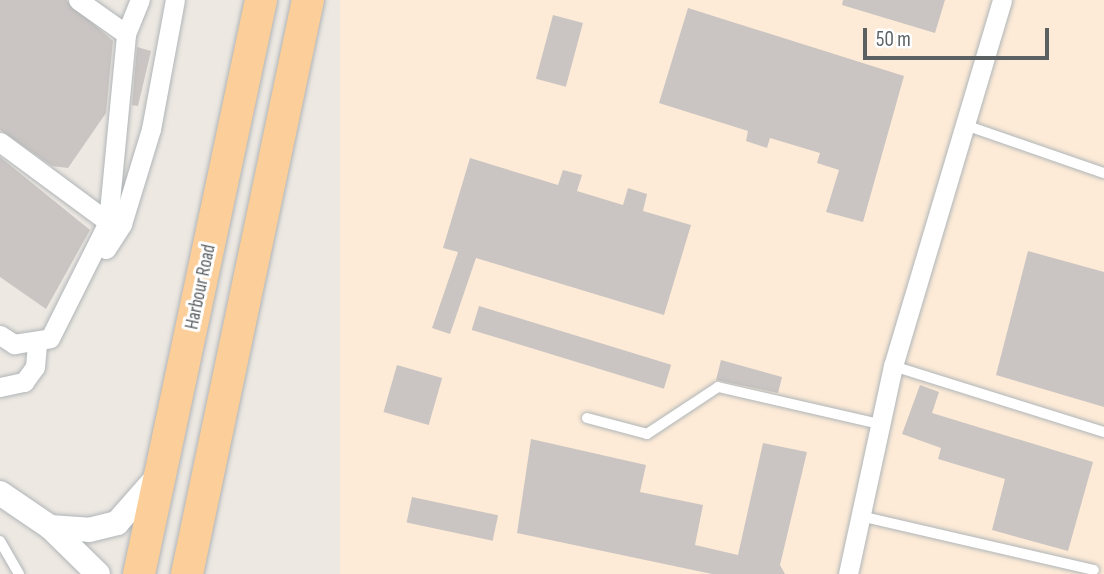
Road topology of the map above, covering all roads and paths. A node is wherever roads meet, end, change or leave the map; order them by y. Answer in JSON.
{"nodes":[{"id":1,"x":78,"y":0,"type":"edge"},
{"id":2,"x":140,"y":0,"type":"edge"},
{"id":3,"x":175,"y":0,"type":"edge"},
{"id":4,"x":261,"y":0,"type":"edge"},
{"id":5,"x":308,"y":0,"type":"edge"},
{"id":6,"x":1002,"y":0,"type":"edge"},
{"id":7,"x":126,"y":34,"type":"junction"},
{"id":8,"x":965,"y":125,"type":"junction"},
{"id":9,"x":0,"y":142,"type":"edge"},
{"id":10,"x":1104,"y":173,"type":"edge"},
{"id":11,"x":108,"y":222,"type":"junction"},
{"id":12,"x":59,"y":324,"type":"junction"},
{"id":13,"x":0,"y":335,"type":"edge"},
{"id":14,"x":37,"y":345,"type":"junction"},
{"id":15,"x":892,"y":366,"type":"junction"},
{"id":16,"x":0,"y":387,"type":"edge"},
{"id":17,"x":587,"y":418,"type":"dead end"},
{"id":18,"x":880,"y":424,"type":"junction"},
{"id":19,"x":1104,"y":432,"type":"edge"},
{"id":20,"x":160,"y":474,"type":"junction"},
{"id":21,"x":0,"y":494,"type":"edge"},
{"id":22,"x":860,"y":516,"type":"junction"},
{"id":23,"x":50,"y":527,"type":"junction"},
{"id":24,"x":0,"y":541,"type":"edge"},
{"id":25,"x":1094,"y":570,"type":"dead end"},
{"id":26,"x":19,"y":574,"type":"edge"},
{"id":27,"x":98,"y":574,"type":"edge"},
{"id":28,"x":139,"y":574,"type":"edge"},
{"id":29,"x":187,"y":574,"type":"edge"},
{"id":30,"x":848,"y":574,"type":"edge"}],
"edges":[{"from":1,"to":7,"type":"street"},
{"from":2,"to":7,"type":"street"},
{"from":3,"to":12,"type":"street"},
{"from":4,"to":20,"type":"highway","name":"Harbour Road"},
{"from":5,"to":29,"type":"highway"},
{"from":6,"to":8,"type":"street"},
{"from":7,"to":11,"type":"street"},
{"from":8,"to":10,"type":"lane"},
{"from":8,"to":15,"type":"street"},
{"from":9,"to":11,"type":"street"},
{"from":11,"to":12,"type":"street"},
{"from":12,"to":14,"type":"street"},
{"from":13,"to":14,"type":"street"},
{"from":14,"to":16,"type":"street"},
{"from":15,"to":18,"type":"street"},
{"from":15,"to":19,"type":"lane"},
{"from":17,"to":18,"type":"lane"},
{"from":18,"to":22,"type":"street"},
{"from":20,"to":23,"type":"street"},
{"from":20,"to":28,"type":"highway","name":"Harbour Road"},
{"from":21,"to":23,"type":"street"},
{"from":22,"to":25,"type":"lane"},
{"from":22,"to":30,"type":"street"},
{"from":23,"to":27,"type":"street"},
{"from":24,"to":26,"type":"lane"}]}
